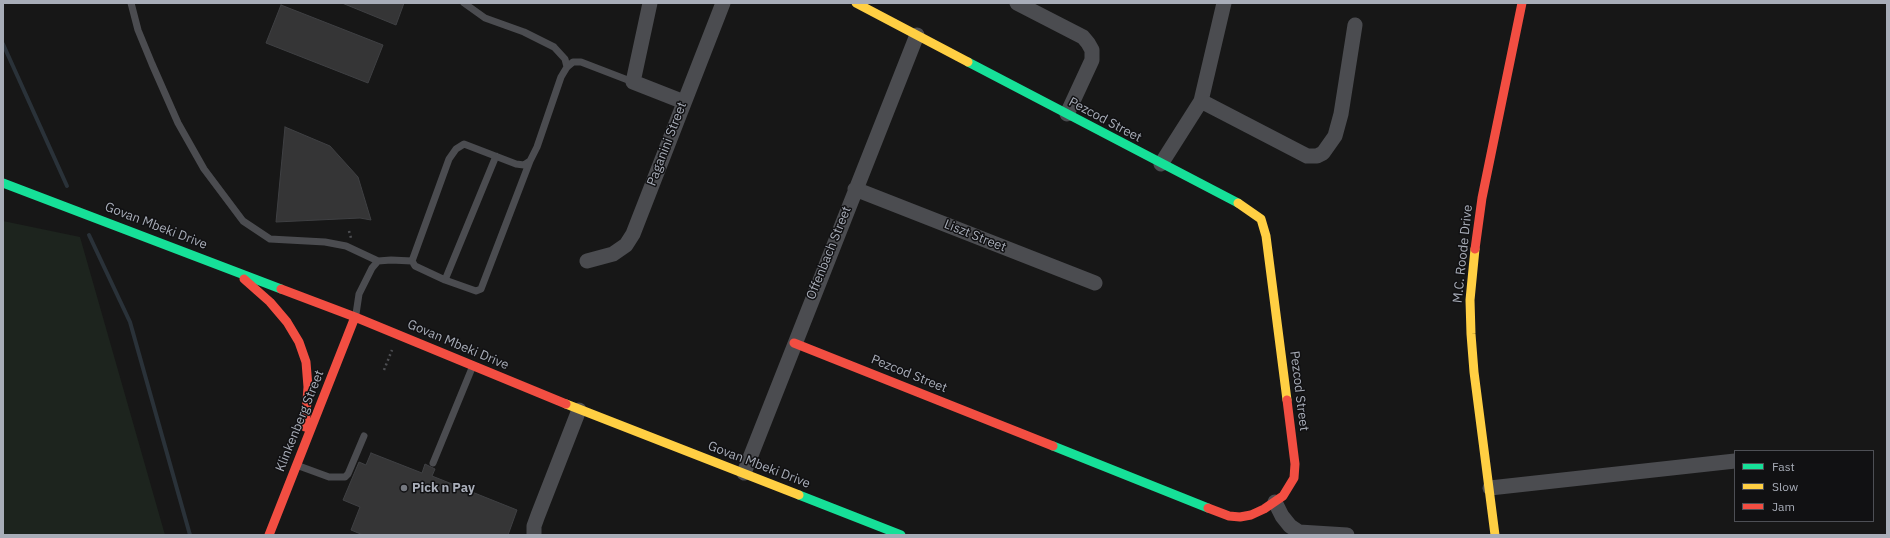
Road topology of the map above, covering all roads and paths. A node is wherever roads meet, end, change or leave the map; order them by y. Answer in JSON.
{"nodes":[{"id":1,"x":131,"y":3,"type":"edge"},
{"id":2,"x":464,"y":3,"type":"edge"},
{"id":3,"x":650,"y":3,"type":"edge"},
{"id":4,"x":723,"y":3,"type":"edge"},
{"id":5,"x":856,"y":3,"type":"edge"},
{"id":6,"x":1017,"y":3,"type":"edge"},
{"id":7,"x":1224,"y":3,"type":"edge"},
{"id":8,"x":1522,"y":3,"type":"edge"},
{"id":9,"x":1355,"y":25,"type":"dead end"},
{"id":10,"x":917,"y":35,"type":"junction"},
{"id":11,"x":567,"y":66,"type":"junction"},
{"id":12,"x":633,"y":82,"type":"junction"},
{"id":13,"x":1201,"y":101,"type":"junction"},
{"id":14,"x":684,"y":102,"type":"junction"},
{"id":15,"x":1067,"y":114,"type":"junction"},
{"id":16,"x":496,"y":156,"type":"junction"},
{"id":17,"x":530,"y":161,"type":"junction"},
{"id":18,"x":1162,"y":164,"type":"junction"},
{"id":19,"x":3,"y":182,"type":"edge"},
{"id":20,"x":855,"y":189,"type":"junction"},
{"id":21,"x":378,"y":261,"type":"junction"},
{"id":22,"x":412,"y":261,"type":"junction"},
{"id":23,"x":587,"y":261,"type":"dead end"},
{"id":24,"x":233,"y":270,"type":"junction"},
{"id":25,"x":446,"y":280,"type":"junction"},
{"id":26,"x":1095,"y":283,"type":"dead end"},
{"id":27,"x":355,"y":317,"type":"junction"},
{"id":28,"x":399,"y":335,"type":"junction"},
{"id":29,"x":794,"y":343,"type":"junction"},
{"id":30,"x":473,"y":366,"type":"junction"},
{"id":31,"x":384,"y":370,"type":"dead end"},
{"id":32,"x":579,"y":410,"type":"junction"},
{"id":33,"x":364,"y":436,"type":"dead end"},
{"id":34,"x":302,"y":450,"type":"junction"},
{"id":35,"x":1734,"y":461,"type":"edge"},
{"id":36,"x":433,"y":463,"type":"dead end"},
{"id":37,"x":296,"y":465,"type":"junction"},
{"id":38,"x":744,"y":472,"type":"junction"},
{"id":39,"x":1490,"y":488,"type":"junction"},
{"id":40,"x":1275,"y":502,"type":"junction"},
{"id":41,"x":269,"y":535,"type":"edge"},
{"id":42,"x":534,"y":535,"type":"edge"},
{"id":43,"x":901,"y":535,"type":"edge"},
{"id":44,"x":1347,"y":535,"type":"edge"},
{"id":45,"x":1495,"y":535,"type":"edge"}],
"edges":[{"from":1,"to":21,"type":"lane"},
{"from":2,"to":11,"type":"lane"},
{"from":3,"to":12,"type":"street"},
{"from":4,"to":14,"type":"street","name":"Paganini Street"},
{"from":5,"to":10,"type":"street","name":"Pezcod Street"},
{"from":6,"to":15,"type":"street"},
{"from":7,"to":13,"type":"street"},
{"from":8,"to":39,"type":"street","name":"M.C. Roode Drive"},
{"from":9,"to":13,"type":"street"},
{"from":10,"to":15,"type":"street","name":"Pezcod Street"},
{"from":10,"to":20,"type":"street","name":"Offenbach Street"},
{"from":11,"to":12,"type":"lane"},
{"from":11,"to":17,"type":"lane"},
{"from":12,"to":14,"type":"street"},
{"from":13,"to":18,"type":"street"},
{"from":14,"to":23,"type":"street","name":"Paganini Street"},
{"from":15,"to":18,"type":"street","name":"Pezcod Street"},
{"from":16,"to":17,"type":"lane"},
{"from":16,"to":22,"type":"lane"},
{"from":16,"to":25,"type":"lane"},
{"from":17,"to":25,"type":"lane"},
{"from":18,"to":40,"type":"street","name":"Pezcod Street"},
{"from":19,"to":24,"type":"street","name":"Govan Mbeki Drive"},
{"from":20,"to":26,"type":"street","name":"Liszt Street"},
{"from":20,"to":29,"type":"street","name":"Offenbach Street"},
{"from":21,"to":22,"type":"lane"},
{"from":21,"to":27,"type":"lane"},
{"from":22,"to":25,"type":"lane"},
{"from":24,"to":27,"type":"street","name":"Govan Mbeki Drive"},
{"from":24,"to":34,"type":"street"},
{"from":27,"to":28,"type":"street","name":"Govan Mbeki Drive"},
{"from":27,"to":34,"type":"street","name":"Klinkenberg Street"},
{"from":28,"to":30,"type":"street","name":"Govan Mbeki Drive"},
{"from":28,"to":31,"type":"path"},
{"from":29,"to":38,"type":"street","name":"Offenbach Street"},
{"from":29,"to":40,"type":"street","name":"Pezcod Street"},
{"from":30,"to":32,"type":"street","name":"Govan Mbeki Drive"},
{"from":30,"to":36,"type":"lane"},
{"from":32,"to":38,"type":"street","name":"Govan Mbeki Drive"},
{"from":32,"to":42,"type":"street"},
{"from":33,"to":37,"type":"lane"},
{"from":34,"to":37,"type":"street","name":"Klinkenberg Street"},
{"from":35,"to":39,"type":"street"},
{"from":37,"to":41,"type":"street","name":"Klinkenberg Street"},
{"from":38,"to":43,"type":"street","name":"Govan Mbeki Drive"},
{"from":39,"to":45,"type":"street","name":"M.C. Roode Drive"},
{"from":40,"to":44,"type":"street"}]}
